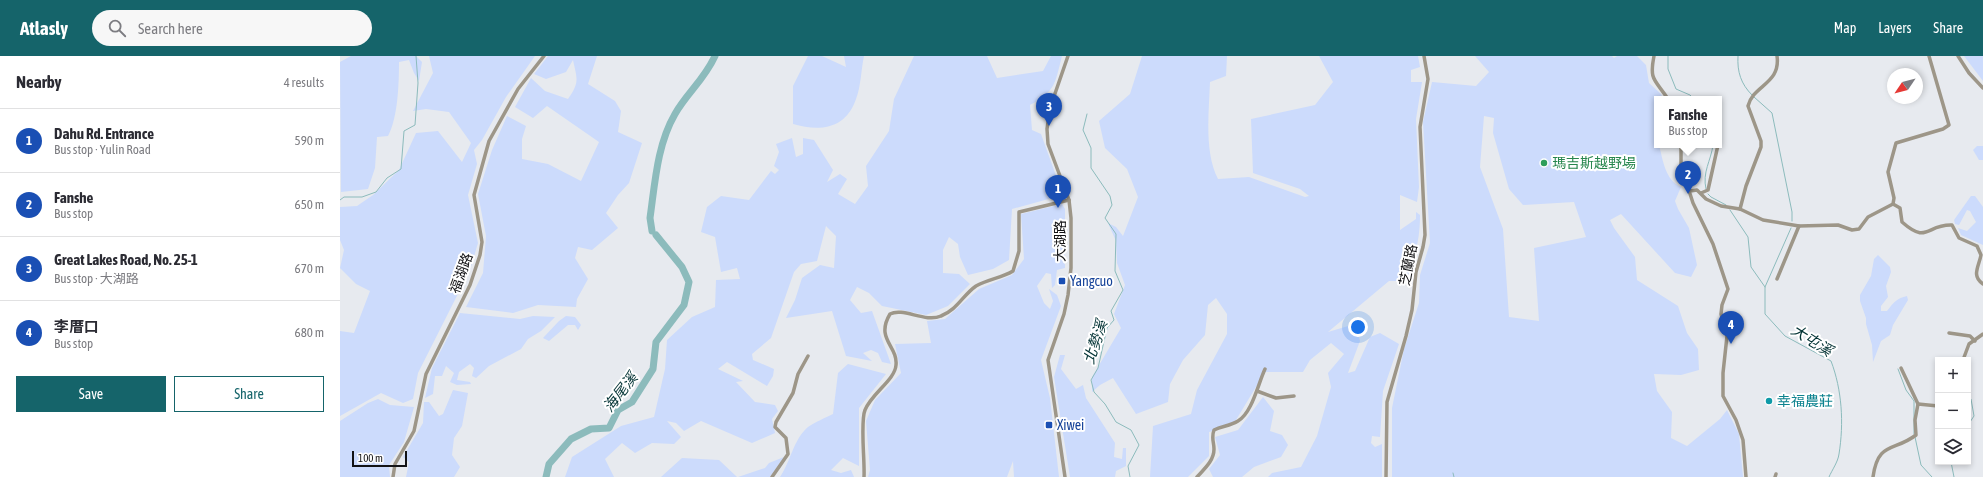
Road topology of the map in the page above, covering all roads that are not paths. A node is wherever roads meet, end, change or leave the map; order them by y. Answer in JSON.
{"nodes":[{"id":1,"x":544,"y":56,"type":"edge"},
{"id":2,"x":1068,"y":56,"type":"edge"},
{"id":3,"x":1424,"y":56,"type":"edge"},
{"id":4,"x":1654,"y":56,"type":"edge"},
{"id":5,"x":1777,"y":56,"type":"edge"},
{"id":6,"x":1929,"y":56,"type":"edge"},
{"id":7,"x":1958,"y":56,"type":"edge"},
{"id":8,"x":1983,"y":88,"type":"edge"},
{"id":9,"x":1666,"y":96,"type":"edge"},
{"id":10,"x":1681,"y":148,"type":"edge"},
{"id":11,"x":1717,"y":148,"type":"edge"},
{"id":12,"x":1708,"y":190,"type":"junction"},
{"id":13,"x":1713,"y":190,"type":"dead end"},
{"id":14,"x":1690,"y":191,"type":"junction"},
{"id":15,"x":1701,"y":193,"type":"junction"},
{"id":16,"x":1069,"y":200,"type":"junction"},
{"id":17,"x":1893,"y":204,"type":"junction"},
{"id":18,"x":1740,"y":209,"type":"junction"},
{"id":19,"x":1799,"y":226,"type":"junction"},
{"id":20,"x":1777,"y":279,"type":"dead end"},
{"id":21,"x":1983,"y":284,"type":"edge"},
{"id":22,"x":1949,"y":333,"type":"dead end"},
{"id":23,"x":1983,"y":334,"type":"edge"},
{"id":24,"x":1974,"y":341,"type":"junction"},
{"id":25,"x":808,"y":356,"type":"dead end"},
{"id":26,"x":1964,"y":357,"type":"edge"},
{"id":27,"x":1901,"y":368,"type":"dead end"},
{"id":28,"x":1265,"y":370,"type":"dead end"},
{"id":29,"x":1257,"y":391,"type":"junction"},
{"id":30,"x":1294,"y":396,"type":"dead end"},
{"id":31,"x":1918,"y":404,"type":"junction"},
{"id":32,"x":1935,"y":406,"type":"edge"},
{"id":33,"x":393,"y":477,"type":"edge"},
{"id":34,"x":772,"y":477,"type":"edge"},
{"id":35,"x":864,"y":477,"type":"edge"},
{"id":36,"x":1065,"y":477,"type":"edge"},
{"id":37,"x":1196,"y":477,"type":"edge"},
{"id":38,"x":1386,"y":477,"type":"edge"},
{"id":39,"x":1746,"y":477,"type":"edge"},
{"id":40,"x":1873,"y":477,"type":"edge"}],
"edges":[{"from":1,"to":33,"type":"street","name":"福湖路"},
{"from":2,"to":16,"type":"street","name":"大湖路"},
{"from":3,"to":38,"type":"street","name":"芝蘭路"},
{"from":4,"to":9,"type":"street"},
{"from":5,"to":18,"type":"street"},
{"from":6,"to":17,"type":"street"},
{"from":7,"to":8,"type":"street"},
{"from":10,"to":14,"type":"street"},
{"from":11,"to":12,"type":"street"},
{"from":12,"to":13,"type":"street"},
{"from":12,"to":15,"type":"street"},
{"from":14,"to":15,"type":"street"},
{"from":14,"to":39,"type":"street"},
{"from":15,"to":18,"type":"street"},
{"from":16,"to":35,"type":"street"},
{"from":16,"to":36,"type":"street","name":"大湖路"},
{"from":17,"to":19,"type":"street"},
{"from":17,"to":21,"type":"street"},
{"from":18,"to":19,"type":"street"},
{"from":19,"to":20,"type":"street"},
{"from":22,"to":24,"type":"street"},
{"from":23,"to":24,"type":"street"},
{"from":24,"to":26,"type":"street"},
{"from":25,"to":34,"type":"street"},
{"from":27,"to":31,"type":"street"},
{"from":28,"to":29,"type":"street"},
{"from":29,"to":30,"type":"street"},
{"from":29,"to":37,"type":"street"},
{"from":31,"to":32,"type":"street"},
{"from":31,"to":40,"type":"street"}]}
